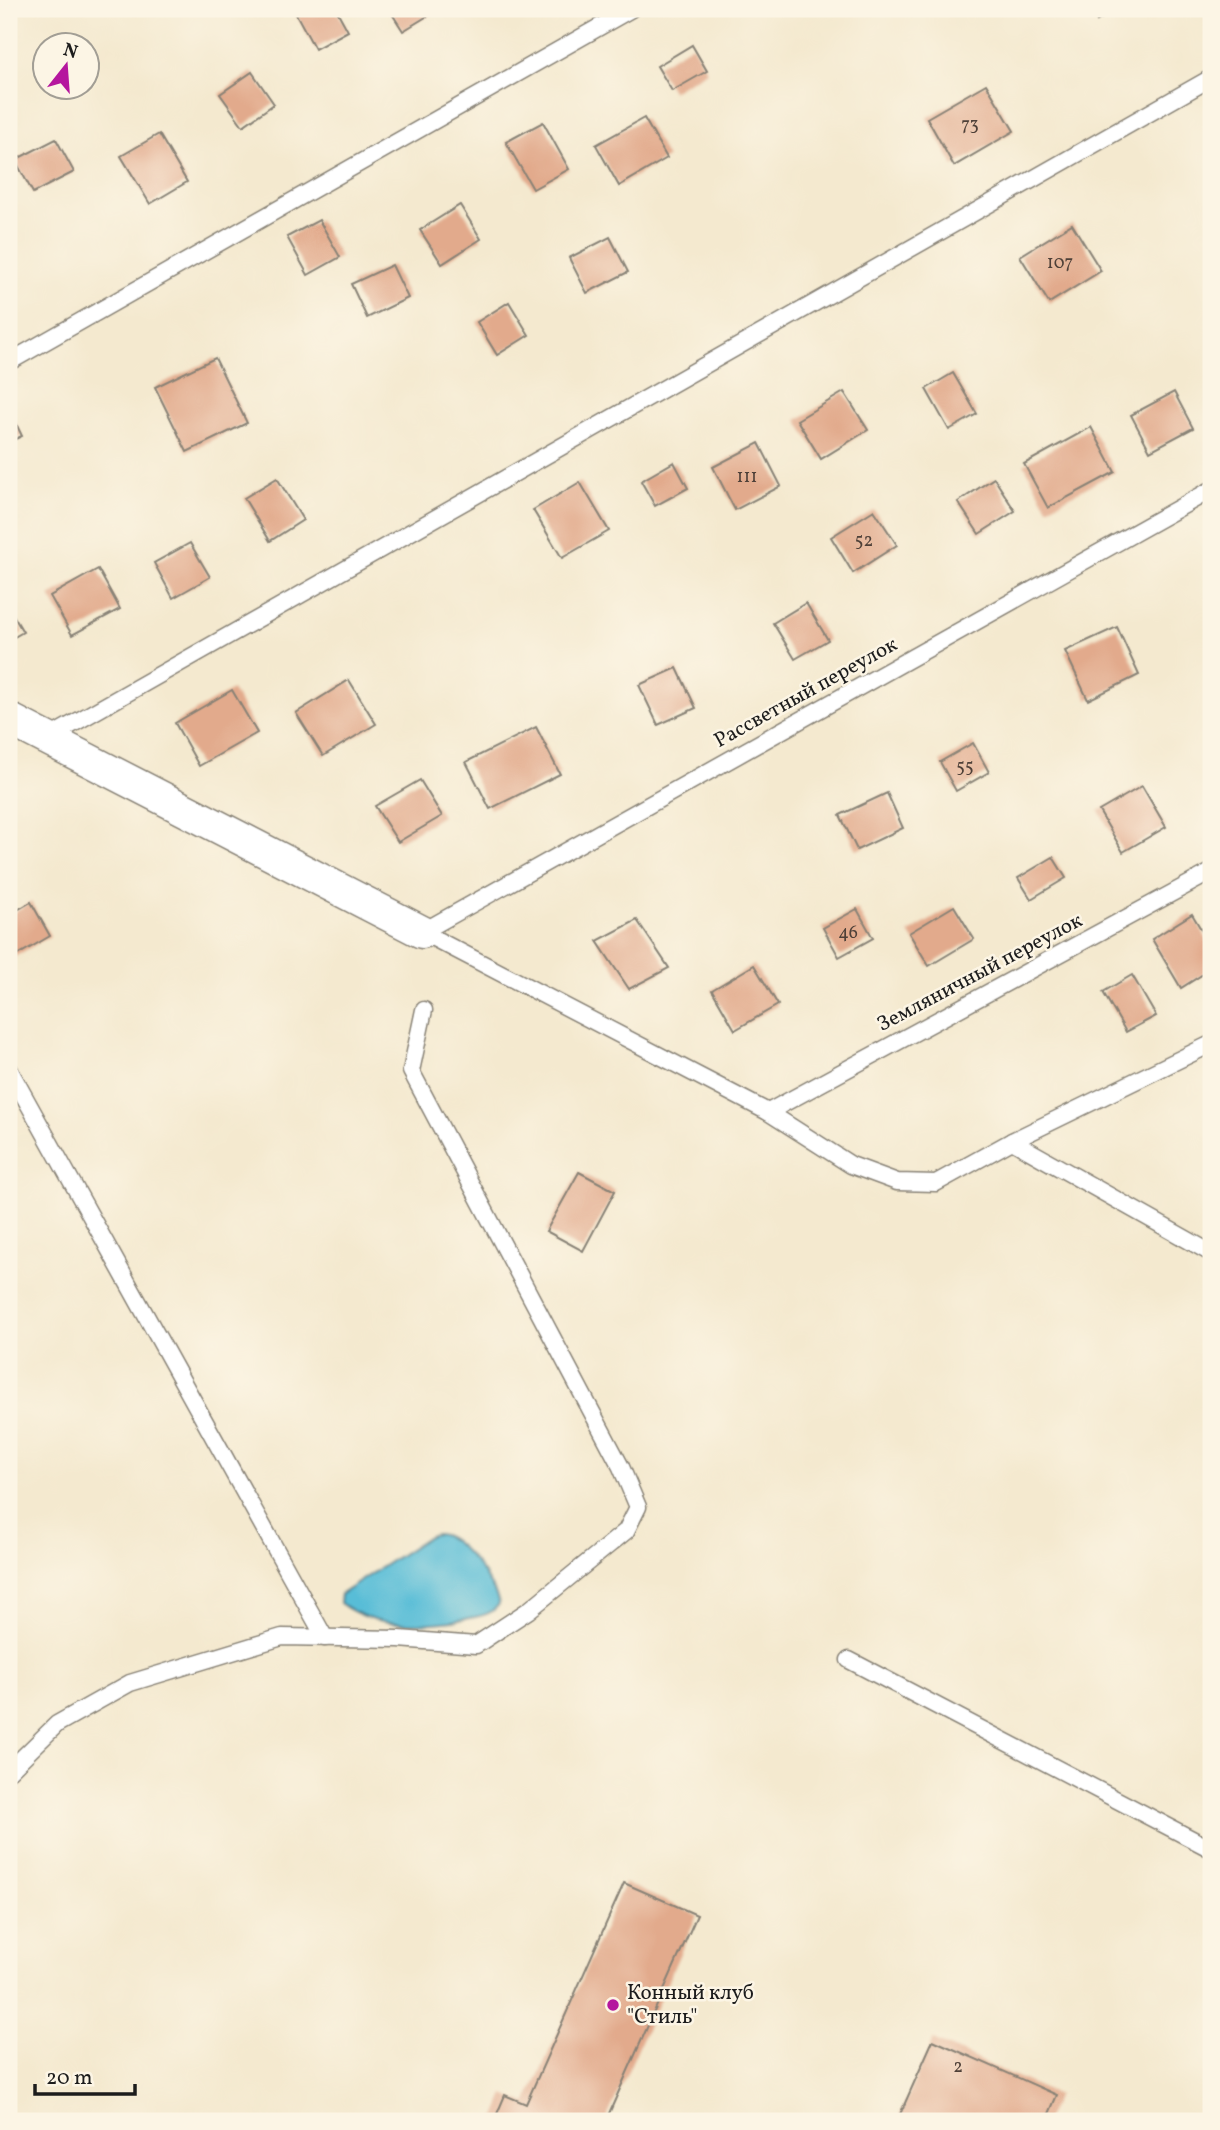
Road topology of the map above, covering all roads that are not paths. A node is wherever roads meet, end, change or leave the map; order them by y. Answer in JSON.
{"nodes":[{"id":1,"x":631,"y":9,"type":"edge"},
{"id":2,"x":1211,"y":78,"type":"edge"},
{"id":3,"x":9,"y":362,"type":"edge"},
{"id":4,"x":1211,"y":490,"type":"edge"},
{"id":5,"x":9,"y":719,"type":"edge"},
{"id":6,"x":48,"y":738,"type":"junction"},
{"id":7,"x":1211,"y":872,"type":"edge"},
{"id":8,"x":422,"y":932,"type":"junction"},
{"id":9,"x":424,"y":1010,"type":"dead end"},
{"id":10,"x":1211,"y":1044,"type":"edge"},
{"id":11,"x":9,"y":1069,"type":"edge"},
{"id":12,"x":768,"y":1112,"type":"junction"},
{"id":13,"x":1012,"y":1141,"type":"junction"},
{"id":14,"x":1211,"y":1253,"type":"edge"},
{"id":15,"x":325,"y":1638,"type":"junction"},
{"id":16,"x":849,"y":1660,"type":"dead end"},
{"id":17,"x":9,"y":1771,"type":"edge"},
{"id":18,"x":1211,"y":1849,"type":"edge"}],
"edges":[{"from":1,"to":3,"type":"lane"},
{"from":2,"to":6,"type":"lane"},
{"from":4,"to":8,"type":"lane","name":"Рассветный переулок"},
{"from":5,"to":6,"type":"street"},
{"from":6,"to":8,"type":"street"},
{"from":7,"to":12,"type":"lane","name":"Земляничный переулок"},
{"from":8,"to":12,"type":"lane"},
{"from":9,"to":15,"type":"lane"},
{"from":10,"to":13,"type":"lane"},
{"from":11,"to":15,"type":"lane"},
{"from":12,"to":13,"type":"lane"},
{"from":13,"to":14,"type":"lane"},
{"from":15,"to":17,"type":"lane"},
{"from":16,"to":18,"type":"lane"}]}
